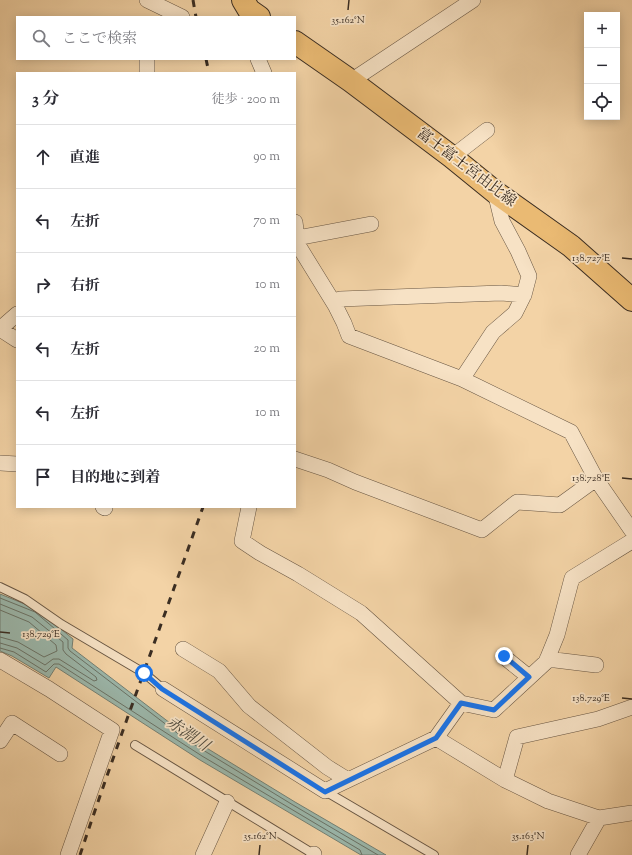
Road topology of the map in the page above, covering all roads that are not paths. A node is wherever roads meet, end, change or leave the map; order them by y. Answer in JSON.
{"nodes":[{"id":1,"x":473,"y":0,"type":"edge"},
{"id":2,"x":154,"y":8,"type":"edge"},
{"id":3,"x":179,"y":16,"type":"edge"},
{"id":4,"x":296,"y":43,"type":"edge"},
{"id":5,"x":147,"y":60,"type":"edge"},
{"id":6,"x":258,"y":60,"type":"edge"},
{"id":7,"x":147,"y":72,"type":"edge"},
{"id":8,"x":264,"y":72,"type":"edge"},
{"id":9,"x":351,"y":81,"type":"junction"},
{"id":10,"x":487,"y":130,"type":"dead end"},
{"id":11,"x":452,"y":157,"type":"junction"},
{"id":12,"x":495,"y":192,"type":"junction"},
{"id":13,"x":371,"y":224,"type":"dead end"},
{"id":14,"x":296,"y":230,"type":"edge"},
{"id":15,"x":297,"y":238,"type":"junction"},
{"id":16,"x":524,"y":295,"type":"junction"},
{"id":17,"x":632,"y":300,"type":"edge"},
{"id":18,"x":335,"y":305,"type":"junction"},
{"id":19,"x":16,"y":315,"type":"edge"},
{"id":20,"x":16,"y":339,"type":"edge"},
{"id":21,"x":462,"y":379,"type":"junction"},
{"id":22,"x":296,"y":459,"type":"edge"},
{"id":23,"x":0,"y":463,"type":"edge"},
{"id":24,"x":16,"y":464,"type":"edge"},
{"id":25,"x":596,"y":479,"type":"junction"},
{"id":26,"x":248,"y":508,"type":"edge"},
{"id":27,"x":627,"y":515,"type":"edge"},
{"id":28,"x":632,"y":531,"type":"edge"},
{"id":29,"x":632,"y":541,"type":"edge"},
{"id":30,"x":0,"y":587,"type":"edge"},
{"id":31,"x":183,"y":649,"type":"dead end"},
{"id":32,"x":504,"y":656,"type":"dead end"},
{"id":33,"x":547,"y":659,"type":"junction"},
{"id":34,"x":0,"y":660,"type":"edge"},
{"id":35,"x":596,"y":665,"type":"dead end"},
{"id":36,"x":529,"y":677,"type":"junction"},
{"id":37,"x":162,"y":689,"type":"joint"},
{"id":38,"x":461,"y":703,"type":"junction"},
{"id":39,"x":632,"y":707,"type":"edge"},
{"id":40,"x":436,"y":738,"type":"junction"},
{"id":41,"x":0,"y":741,"type":"edge"},
{"id":42,"x":135,"y":745,"type":"dead end"},
{"id":43,"x":60,"y":754,"type":"dead end"},
{"id":44,"x":348,"y":780,"type":"junction"},
{"id":45,"x":506,"y":780,"type":"junction"},
{"id":46,"x":325,"y":792,"type":"junction"},
{"id":47,"x":227,"y":802,"type":"junction"},
{"id":48,"x":632,"y":813,"type":"edge"},
{"id":49,"x":599,"y":818,"type":"junction"},
{"id":50,"x":68,"y":855,"type":"edge"},
{"id":51,"x":203,"y":855,"type":"edge"},
{"id":52,"x":314,"y":855,"type":"edge"},
{"id":53,"x":434,"y":855,"type":"edge"},
{"id":54,"x":578,"y":855,"type":"edge"}],
"edges":[{"from":1,"to":9,"type":"street"},
{"from":2,"to":3,"type":"street"},
{"from":4,"to":9,"type":"main road","name":"富士富士宮由比線"},
{"from":5,"to":7,"type":"street"},
{"from":6,"to":8,"type":"street"},
{"from":9,"to":11,"type":"main road","name":"富士富士宮由比線"},
{"from":10,"to":11,"type":"street"},
{"from":11,"to":12,"type":"main road","name":"富士富士宮由比線"},
{"from":12,"to":16,"type":"street"},
{"from":12,"to":17,"type":"main road","name":"富士富士宮由比線"},
{"from":13,"to":15,"type":"street"},
{"from":14,"to":15,"type":"street"},
{"from":15,"to":18,"type":"street"},
{"from":16,"to":18,"type":"street"},
{"from":16,"to":21,"type":"street"},
{"from":18,"to":21,"type":"street"},
{"from":19,"to":20,"type":"street"},
{"from":21,"to":25,"type":"street"},
{"from":22,"to":25,"type":"street"},
{"from":23,"to":24,"type":"street"},
{"from":25,"to":27,"type":"street"},
{"from":26,"to":38,"type":"street"},
{"from":27,"to":28,"type":"street"},
{"from":29,"to":33,"type":"street"},
{"from":30,"to":37,"type":"lane"},
{"from":31,"to":44,"type":"street"},
{"from":32,"to":36,"type":"street"},
{"from":33,"to":35,"type":"street"},
{"from":33,"to":36,"type":"street"},
{"from":34,"to":50,"type":"street"},
{"from":36,"to":38,"type":"street"},
{"from":37,"to":46,"type":"street"},
{"from":38,"to":40,"type":"street"},
{"from":39,"to":45,"type":"street"},
{"from":40,"to":44,"type":"street"},
{"from":40,"to":45,"type":"street"},
{"from":41,"to":43,"type":"street"},
{"from":42,"to":47,"type":"lane"},
{"from":44,"to":46,"type":"street"},
{"from":45,"to":49,"type":"street"},
{"from":46,"to":53,"type":"lane"},
{"from":47,"to":51,"type":"street"},
{"from":47,"to":52,"type":"lane"},
{"from":48,"to":49,"type":"street"},
{"from":49,"to":54,"type":"street"}]}
